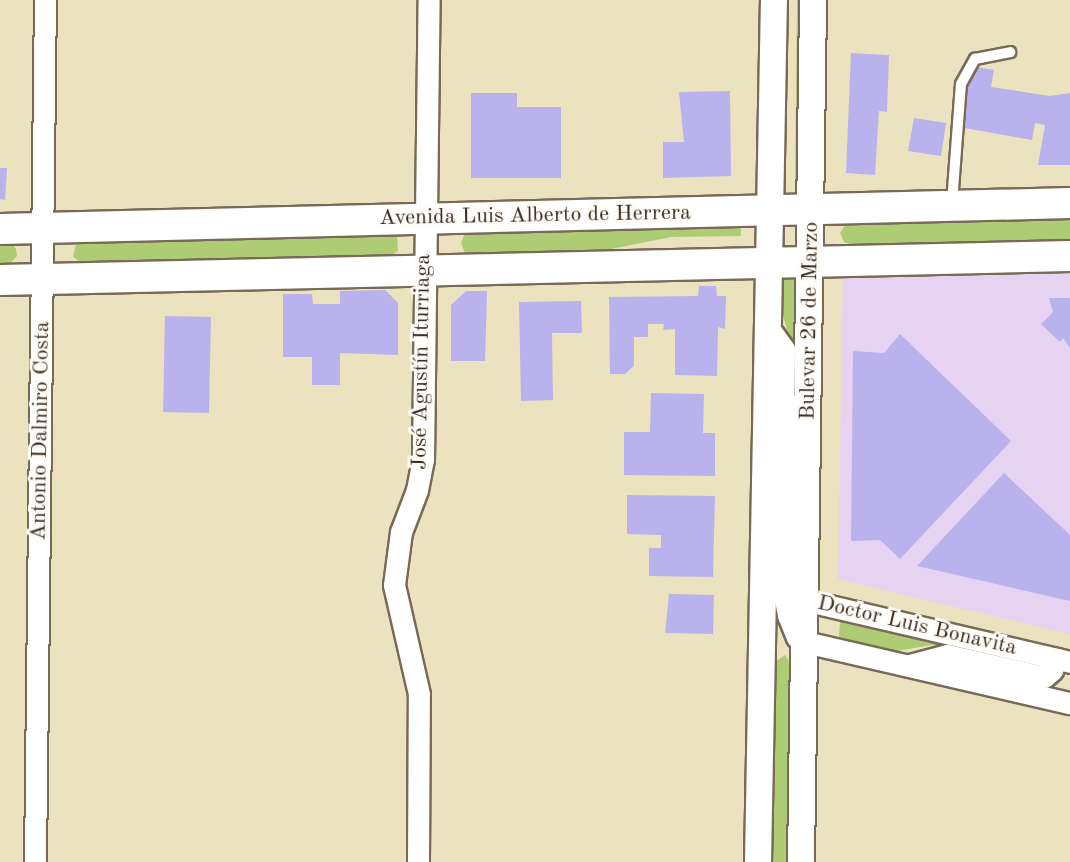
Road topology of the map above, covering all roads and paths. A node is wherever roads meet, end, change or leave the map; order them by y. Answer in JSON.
{"nodes":[{"id":1,"x":45,"y":0,"type":"edge"},
{"id":2,"x":429,"y":0,"type":"edge"},
{"id":3,"x":774,"y":0,"type":"edge"},
{"id":4,"x":813,"y":0,"type":"edge"},
{"id":5,"x":1010,"y":52,"type":"dead end"},
{"id":6,"x":1070,"y":203,"type":"edge"},
{"id":7,"x":952,"y":207,"type":"junction"},
{"id":8,"x":812,"y":209,"type":"junction"},
{"id":9,"x":772,"y":210,"type":"junction"},
{"id":10,"x":426,"y":218,"type":"junction"},
{"id":11,"x":44,"y":228,"type":"junction"},
{"id":12,"x":0,"y":229,"type":"edge"},
{"id":13,"x":1070,"y":256,"type":"edge"},
{"id":14,"x":811,"y":259,"type":"junction"},
{"id":15,"x":770,"y":261,"type":"junction"},
{"id":16,"x":424,"y":272,"type":"junction"},
{"id":17,"x":43,"y":279,"type":"junction"},
{"id":18,"x":0,"y":280,"type":"edge"},
{"id":19,"x":784,"y":601,"type":"junction"},
{"id":20,"x":805,"y":642,"type":"junction"},
{"id":21,"x":1063,"y":661,"type":"edge"},
{"id":22,"x":910,"y":665,"type":"junction"},
{"id":23,"x":1070,"y":703,"type":"edge"},
{"id":24,"x":35,"y":862,"type":"edge"},
{"id":25,"x":418,"y":862,"type":"edge"},
{"id":26,"x":758,"y":862,"type":"edge"},
{"id":27,"x":801,"y":862,"type":"edge"}],
"edges":[{"from":1,"to":11,"type":"street","name":"Antonio Dalmiro Costa"},
{"from":2,"to":10,"type":"street","name":"José Agustín Iturriaga"},
{"from":3,"to":9,"type":"street","name":"Bulevar 26 de Marzo"},
{"from":4,"to":8,"type":"street","name":"Bulevar 26 de Marzo"},
{"from":5,"to":7,"type":"lane"},
{"from":6,"to":7,"type":"main road","name":"Avenida Luis Alberto de Herrera"},
{"from":7,"to":8,"type":"main road","name":"Avenida Luis Alberto de Herrera"},
{"from":8,"to":9,"type":"main road","name":"Avenida Luis Alberto de Herrera"},
{"from":8,"to":14,"type":"street","name":"Bulevar 26 de Marzo"},
{"from":9,"to":10,"type":"main road","name":"Avenida Luis Alberto de Herrera"},
{"from":9,"to":15,"type":"street","name":"Bulevar 26 de Marzo"},
{"from":10,"to":11,"type":"main road","name":"Avenida Luis Alberto de Herrera"},
{"from":10,"to":16,"type":"street","name":"José Agustín Iturriaga"},
{"from":11,"to":12,"type":"main road","name":"Avenida Luis Alberto de Herrera"},
{"from":11,"to":17,"type":"street","name":"Antonio Dalmiro Costa"},
{"from":13,"to":14,"type":"main road"},
{"from":14,"to":15,"type":"main road"},
{"from":14,"to":19,"type":"street","name":"Bulevar 26 de Marzo"},
{"from":15,"to":16,"type":"main road"},
{"from":15,"to":19,"type":"street","name":"Bulevar 26 de Marzo"},
{"from":16,"to":17,"type":"main road"},
{"from":16,"to":25,"type":"street","name":"José Agustín Iturriaga"},
{"from":17,"to":18,"type":"main road"},
{"from":17,"to":24,"type":"street","name":"Antonio Dalmiro Costa"},
{"from":19,"to":20,"type":"street","name":"Bulevar 26 de Marzo"},
{"from":19,"to":21,"type":"street","name":"Doctor Luis Bonavita"},
{"from":19,"to":26,"type":"street","name":"Bulevar 26 de Marzo"},
{"from":20,"to":22,"type":"street","name":"Doctor Luis Bonavita"},
{"from":20,"to":27,"type":"street","name":"Bulevar 26 de Marzo"},
{"from":21,"to":22,"type":"street"},
{"from":22,"to":23,"type":"street","name":"Doctor Luis Bonavita"}]}
